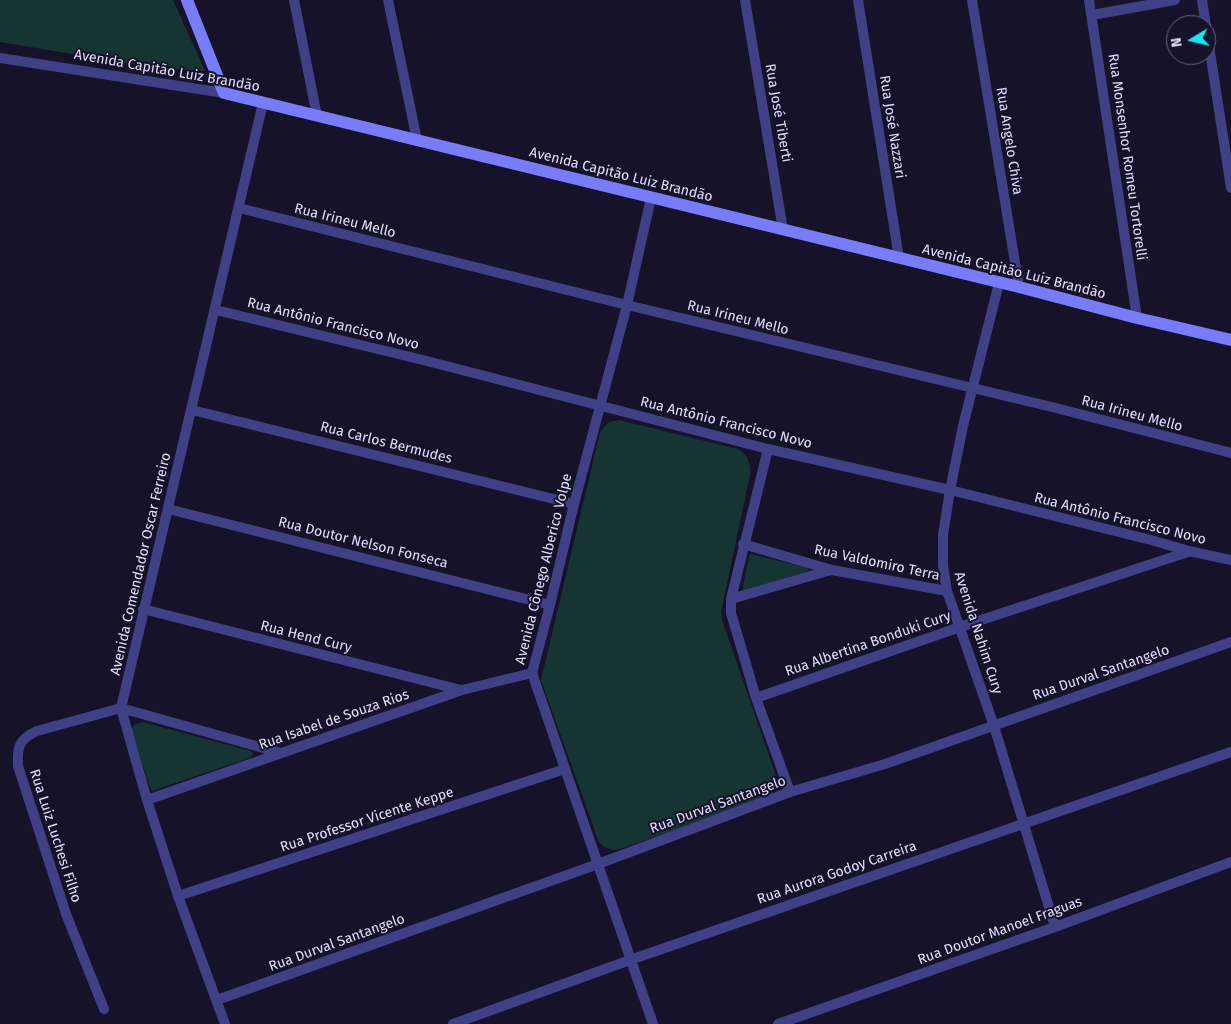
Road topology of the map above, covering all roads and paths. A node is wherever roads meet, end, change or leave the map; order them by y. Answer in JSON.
{"nodes":[{"id":1,"x":187,"y":0,"type":"edge"},
{"id":2,"x":294,"y":0,"type":"edge"},
{"id":3,"x":388,"y":0,"type":"edge"},
{"id":4,"x":745,"y":0,"type":"edge"},
{"id":5,"x":858,"y":0,"type":"edge"},
{"id":6,"x":972,"y":0,"type":"edge"},
{"id":7,"x":1089,"y":0,"type":"edge"},
{"id":8,"x":1175,"y":0,"type":"edge"},
{"id":9,"x":1202,"y":0,"type":"edge"},
{"id":10,"x":1092,"y":14,"type":"junction"},
{"id":11,"x":0,"y":58,"type":"edge"},
{"id":12,"x":224,"y":93,"type":"junction"},
{"id":13,"x":263,"y":102,"type":"junction"},
{"id":14,"x":317,"y":116,"type":"junction"},
{"id":15,"x":417,"y":140,"type":"junction"},
{"id":16,"x":1231,"y":188,"type":"edge"},
{"id":17,"x":651,"y":198,"type":"junction"},
{"id":18,"x":239,"y":208,"type":"junction"},
{"id":19,"x":783,"y":230,"type":"junction"},
{"id":20,"x":899,"y":258,"type":"junction"},
{"id":21,"x":999,"y":283,"type":"junction"},
{"id":22,"x":1019,"y":287,"type":"junction"},
{"id":23,"x":627,"y":305,"type":"junction"},
{"id":24,"x":216,"y":310,"type":"junction"},
{"id":25,"x":1136,"y":318,"type":"junction"},
{"id":26,"x":1231,"y":340,"type":"edge"},
{"id":27,"x":973,"y":389,"type":"junction"},
{"id":28,"x":600,"y":406,"type":"junction"},
{"id":29,"x":192,"y":410,"type":"junction"},
{"id":30,"x":768,"y":449,"type":"junction"},
{"id":31,"x":1231,"y":453,"type":"edge"},
{"id":32,"x":950,"y":490,"type":"junction"},
{"id":33,"x":574,"y":504,"type":"junction"},
{"id":34,"x":168,"y":509,"type":"junction"},
{"id":35,"x":743,"y":544,"type":"junction"},
{"id":36,"x":1189,"y":551,"type":"junction"},
{"id":37,"x":1231,"y":560,"type":"edge"},
{"id":38,"x":832,"y":570,"type":"junction"},
{"id":39,"x":947,"y":591,"type":"junction"},
{"id":40,"x":731,"y":600,"type":"junction"},
{"id":41,"x":550,"y":605,"type":"junction"},
{"id":42,"x":143,"y":609,"type":"junction"},
{"id":43,"x":960,"y":627,"type":"junction"},
{"id":44,"x":1231,"y":642,"type":"edge"},
{"id":45,"x":532,"y":673,"type":"junction"},
{"id":46,"x":462,"y":690,"type":"junction"},
{"id":47,"x":756,"y":698,"type":"junction"},
{"id":48,"x":121,"y":708,"type":"junction"},
{"id":49,"x":994,"y":726,"type":"junction"},
{"id":50,"x":281,"y":752,"type":"junction"},
{"id":51,"x":1231,"y":752,"type":"edge"},
{"id":52,"x":565,"y":769,"type":"junction"},
{"id":53,"x":790,"y":792,"type":"junction"},
{"id":54,"x":147,"y":800,"type":"junction"},
{"id":55,"x":1024,"y":824,"type":"junction"},
{"id":56,"x":1231,"y":862,"type":"edge"},
{"id":57,"x":598,"y":864,"type":"junction"},
{"id":58,"x":178,"y":896,"type":"junction"},
{"id":59,"x":1055,"y":927,"type":"junction"},
{"id":60,"x":630,"y":960,"type":"junction"},
{"id":61,"x":217,"y":1000,"type":"junction"},
{"id":62,"x":104,"y":1009,"type":"dead end"},
{"id":63,"x":479,"y":1020,"type":"edge"},
{"id":64,"x":225,"y":1024,"type":"edge"},
{"id":65,"x":453,"y":1024,"type":"edge"},
{"id":66,"x":653,"y":1024,"type":"edge"},
{"id":67,"x":778,"y":1024,"type":"edge"}],
"edges":[{"from":1,"to":12,"type":"main road"},
{"from":2,"to":14,"type":"street"},
{"from":3,"to":15,"type":"street"},
{"from":4,"to":19,"type":"street","name":"Rua José Tiberti"},
{"from":5,"to":20,"type":"street","name":"Rua José Nazzari"},
{"from":6,"to":22,"type":"street","name":"Rua Angelo Chiva"},
{"from":7,"to":10,"type":"street","name":"Rua Monsenhor Romeu Tortorelli"},
{"from":8,"to":10,"type":"street"},
{"from":9,"to":16,"type":"street"},
{"from":10,"to":25,"type":"street","name":"Rua Monsenhor Romeu Tortorelli"},
{"from":11,"to":12,"type":"street","name":"Avenida Capitão Luiz Brandão"},
{"from":12,"to":13,"type":"main road","name":"Avenida Capitão Luiz Brandão"},
{"from":13,"to":14,"type":"main road","name":"Avenida Capitão Luiz Brandão"},
{"from":13,"to":18,"type":"street","name":"Avenida Comendador Oscar Ferreiro"},
{"from":14,"to":15,"type":"main road","name":"Avenida Capitão Luiz Brandão"},
{"from":15,"to":17,"type":"main road","name":"Avenida Capitão Luiz Brandão"},
{"from":17,"to":19,"type":"main road","name":"Avenida Capitão Luiz Brandão"},
{"from":17,"to":23,"type":"street","name":"Avenida Cônego Alberico Volpe"},
{"from":18,"to":23,"type":"street","name":"Rua Irineu Mello"},
{"from":18,"to":24,"type":"street","name":"Avenida Comendador Oscar Ferreiro"},
{"from":19,"to":20,"type":"main road","name":"Avenida Capitão Luiz Brandão"},
{"from":20,"to":21,"type":"main road","name":"Avenida Capitão Luiz Brandão"},
{"from":21,"to":22,"type":"main road","name":"Avenida Capitão Luiz Brandão"},
{"from":21,"to":27,"type":"street","name":"Avenida Nahim Cury"},
{"from":22,"to":25,"type":"main road","name":"Avenida Capitão Luiz Brandão"},
{"from":23,"to":27,"type":"street","name":"Rua Irineu Mello"},
{"from":23,"to":28,"type":"street","name":"Avenida Cônego Alberico Volpe"},
{"from":24,"to":28,"type":"street","name":"Rua Antônio Francisco Novo"},
{"from":24,"to":29,"type":"street","name":"Avenida Comendador Oscar Ferreiro"},
{"from":25,"to":26,"type":"main road","name":"Avenida Capitão Luiz Brandão"},
{"from":27,"to":31,"type":"street","name":"Rua Irineu Mello"},
{"from":27,"to":32,"type":"street","name":"Avenida Nahim Cury"},
{"from":28,"to":30,"type":"street","name":"Rua Antônio Francisco Novo"},
{"from":28,"to":33,"type":"street","name":"Avenida Cônego Alberico Volpe"},
{"from":29,"to":33,"type":"street","name":"Rua Carlos Bermudes"},
{"from":29,"to":34,"type":"street","name":"Avenida Comendador Oscar Ferreiro"},
{"from":30,"to":32,"type":"street","name":"Rua Antônio Francisco Novo"},
{"from":30,"to":35,"type":"street"},
{"from":32,"to":36,"type":"street","name":"Rua Antônio Francisco Novo"},
{"from":32,"to":39,"type":"street","name":"Avenida Nahim Cury"},
{"from":33,"to":41,"type":"street","name":"Avenida Cônego Alberico Volpe"},
{"from":34,"to":41,"type":"street","name":"Rua Doutor Nelson Fonseca"},
{"from":34,"to":42,"type":"street","name":"Avenida Comendador Oscar Ferreiro"},
{"from":35,"to":38,"type":"street","name":"Rua Valdomiro Terra"},
{"from":35,"to":40,"type":"street"},
{"from":36,"to":37,"type":"street","name":"Rua Antônio Francisco Novo"},
{"from":36,"to":43,"type":"street","name":"Rua Albertina Bonduki Cury"},
{"from":38,"to":39,"type":"street","name":"Rua Valdomiro Terra"},
{"from":38,"to":40,"type":"street"},
{"from":39,"to":43,"type":"street","name":"Avenida Nahim Cury"},
{"from":40,"to":47,"type":"street"},
{"from":41,"to":45,"type":"street","name":"Avenida Cônego Alberico Volpe"},
{"from":42,"to":46,"type":"street","name":"Rua Hend Cury"},
{"from":42,"to":48,"type":"street","name":"Avenida Comendador Oscar Ferreiro"},
{"from":43,"to":47,"type":"street","name":"Rua Albertina Bonduki Cury"},
{"from":43,"to":49,"type":"street","name":"Avenida Nahim Cury"},
{"from":44,"to":49,"type":"street","name":"Rua Durval Santangelo"},
{"from":45,"to":46,"type":"street","name":"Rua Isabel de Souza Rios"},
{"from":45,"to":52,"type":"street","name":"Avenida Cônego Alberico Volpe"},
{"from":46,"to":50,"type":"street","name":"Rua Isabel de Souza Rios"},
{"from":47,"to":53,"type":"street"},
{"from":48,"to":50,"type":"street"},
{"from":48,"to":54,"type":"street","name":"Avenida Comendador Oscar Ferreiro"},
{"from":48,"to":62,"type":"street","name":"Rua Luiz Luchesi Filho"},
{"from":49,"to":53,"type":"street","name":"Rua Durval Santangelo"},
{"from":49,"to":55,"type":"street","name":"Avenida Nahim Cury"},
{"from":50,"to":54,"type":"street","name":"Rua Isabel de Souza Rios"},
{"from":51,"to":55,"type":"street","name":"Rua Aurora Godoy Carreira"},
{"from":52,"to":57,"type":"street","name":"Avenida Cônego Alberico Volpe"},
{"from":52,"to":58,"type":"street","name":"Rua Professor Vicente Keppe"},
{"from":53,"to":57,"type":"street","name":"Rua Durval Santangelo"},
{"from":54,"to":58,"type":"street","name":"Avenida Comendador Oscar Ferreiro"},
{"from":55,"to":59,"type":"street","name":"Avenida Nahim Cury"},
{"from":55,"to":60,"type":"street","name":"Rua Aurora Godoy Carreira"},
{"from":56,"to":59,"type":"street","name":"Rua Doutor Manoel Fraguas"},
{"from":57,"to":60,"type":"street","name":"Avenida Cônego Alberico Volpe"},
{"from":57,"to":61,"type":"street","name":"Rua Durval Santangelo"},
{"from":58,"to":61,"type":"street","name":"Avenida Comendador Oscar Ferreiro"},
{"from":59,"to":67,"type":"street","name":"Rua Doutor Manoel Fraguas"},
{"from":60,"to":63,"type":"street","name":"Rua Aurora Godoy Carreira"},
{"from":60,"to":66,"type":"street","name":"Avenida Cônego Alberico Volpe"},
{"from":61,"to":64,"type":"street","name":"Avenida Comendador Oscar Ferreiro"},
{"from":63,"to":65,"type":"street","name":"Rua Aurora Godoy Carreira"}]}
